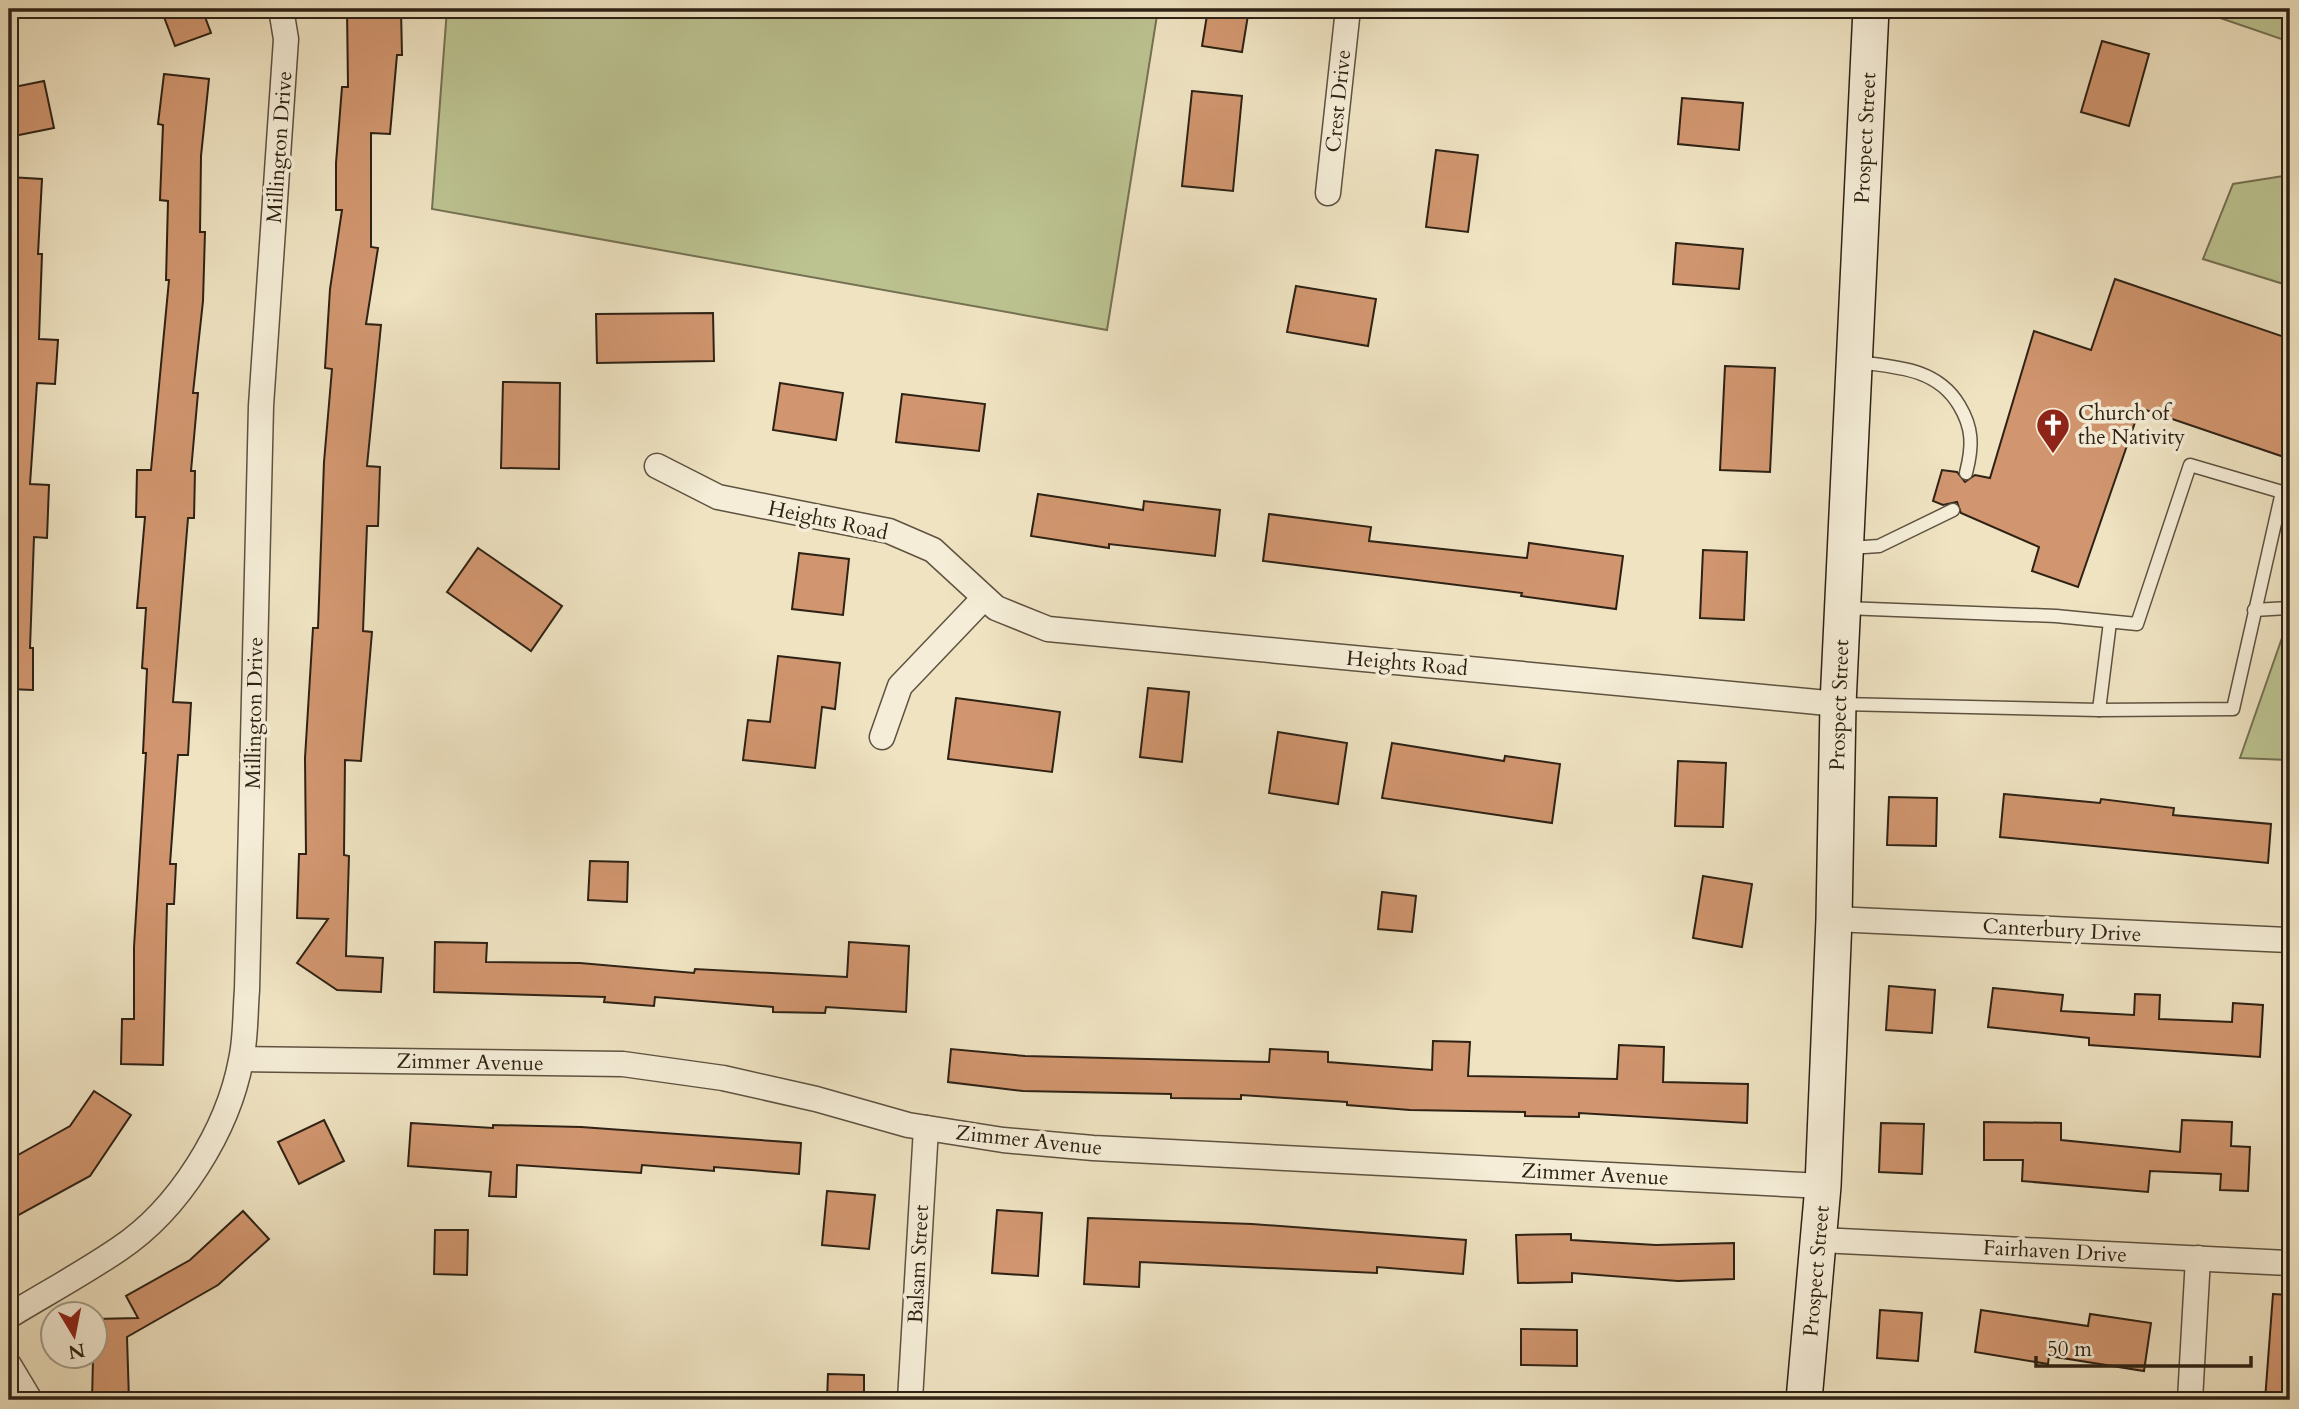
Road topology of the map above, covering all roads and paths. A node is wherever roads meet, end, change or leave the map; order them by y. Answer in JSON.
{"nodes":[{"id":1,"x":281,"y":9,"type":"edge"},
{"id":2,"x":1348,"y":9,"type":"edge"},
{"id":3,"x":1871,"y":9,"type":"edge"},
{"id":4,"x":1328,"y":193,"type":"dead end"},
{"id":5,"x":1854,"y":361,"type":"junction"},
{"id":6,"x":657,"y":466,"type":"dead end"},
{"id":7,"x":1966,"y":473,"type":"dead end"},
{"id":8,"x":1954,"y":510,"type":"dead end"},
{"id":9,"x":1845,"y":548,"type":"junction"},
{"id":10,"x":984,"y":598,"type":"junction"},
{"id":11,"x":1843,"y":608,"type":"junction"},
{"id":12,"x":2290,"y":608,"type":"edge"},
{"id":13,"x":2254,"y":610,"type":"junction"},
{"id":14,"x":2110,"y":622,"type":"junction"},
{"id":15,"x":1838,"y":704,"type":"junction"},
{"id":16,"x":2099,"y":710,"type":"junction"},
{"id":17,"x":882,"y":737,"type":"dead end"},
{"id":18,"x":1834,"y":919,"type":"junction"},
{"id":19,"x":2290,"y":940,"type":"edge"},
{"id":20,"x":242,"y":1059,"type":"junction"},
{"id":21,"x":926,"y":1128,"type":"junction"},
{"id":22,"x":1823,"y":1186,"type":"junction"},
{"id":23,"x":1820,"y":1240,"type":"junction"},
{"id":24,"x":2198,"y":1258,"type":"junction"},
{"id":25,"x":2290,"y":1263,"type":"edge"},
{"id":26,"x":9,"y":1316,"type":"edge"},
{"id":27,"x":9,"y":1364,"type":"edge"},
{"id":28,"x":30,"y":1400,"type":"edge"},
{"id":29,"x":911,"y":1400,"type":"edge"},
{"id":30,"x":1804,"y":1400,"type":"edge"},
{"id":31,"x":2190,"y":1400,"type":"edge"}],
"edges":[{"from":1,"to":20,"type":"street","name":"Millington Drive"},
{"from":2,"to":4,"type":"street","name":"Crest Drive"},
{"from":3,"to":5,"type":"main road","name":"Prospect Street"},
{"from":5,"to":7,"type":"lane"},
{"from":5,"to":9,"type":"main road","name":"Prospect Street"},
{"from":6,"to":10,"type":"street","name":"Heights Road"},
{"from":8,"to":9,"type":"lane"},
{"from":9,"to":11,"type":"main road","name":"Prospect Street"},
{"from":10,"to":15,"type":"street","name":"Heights Road"},
{"from":10,"to":17,"type":"street"},
{"from":11,"to":14,"type":"lane"},
{"from":11,"to":15,"type":"main road","name":"Prospect Street"},
{"from":12,"to":13,"type":"lane"},
{"from":13,"to":14,"type":"lane"},
{"from":13,"to":16,"type":"lane"},
{"from":14,"to":16,"type":"lane"},
{"from":15,"to":16,"type":"lane"},
{"from":15,"to":18,"type":"main road","name":"Prospect Street"},
{"from":18,"to":19,"type":"street","name":"Canterbury Drive"},
{"from":18,"to":22,"type":"main road","name":"Prospect Street"},
{"from":20,"to":21,"type":"street","name":"Zimmer Avenue"},
{"from":20,"to":26,"type":"street","name":"Millington Drive"},
{"from":21,"to":22,"type":"street","name":"Zimmer Avenue"},
{"from":21,"to":29,"type":"street","name":"Balsam Street"},
{"from":22,"to":23,"type":"main road","name":"Prospect Street"},
{"from":23,"to":24,"type":"street","name":"Fairhaven Drive"},
{"from":23,"to":30,"type":"main road","name":"Prospect Street"},
{"from":24,"to":25,"type":"street","name":"Fairhaven Drive"},
{"from":24,"to":31,"type":"street"},
{"from":27,"to":28,"type":"street"}]}
